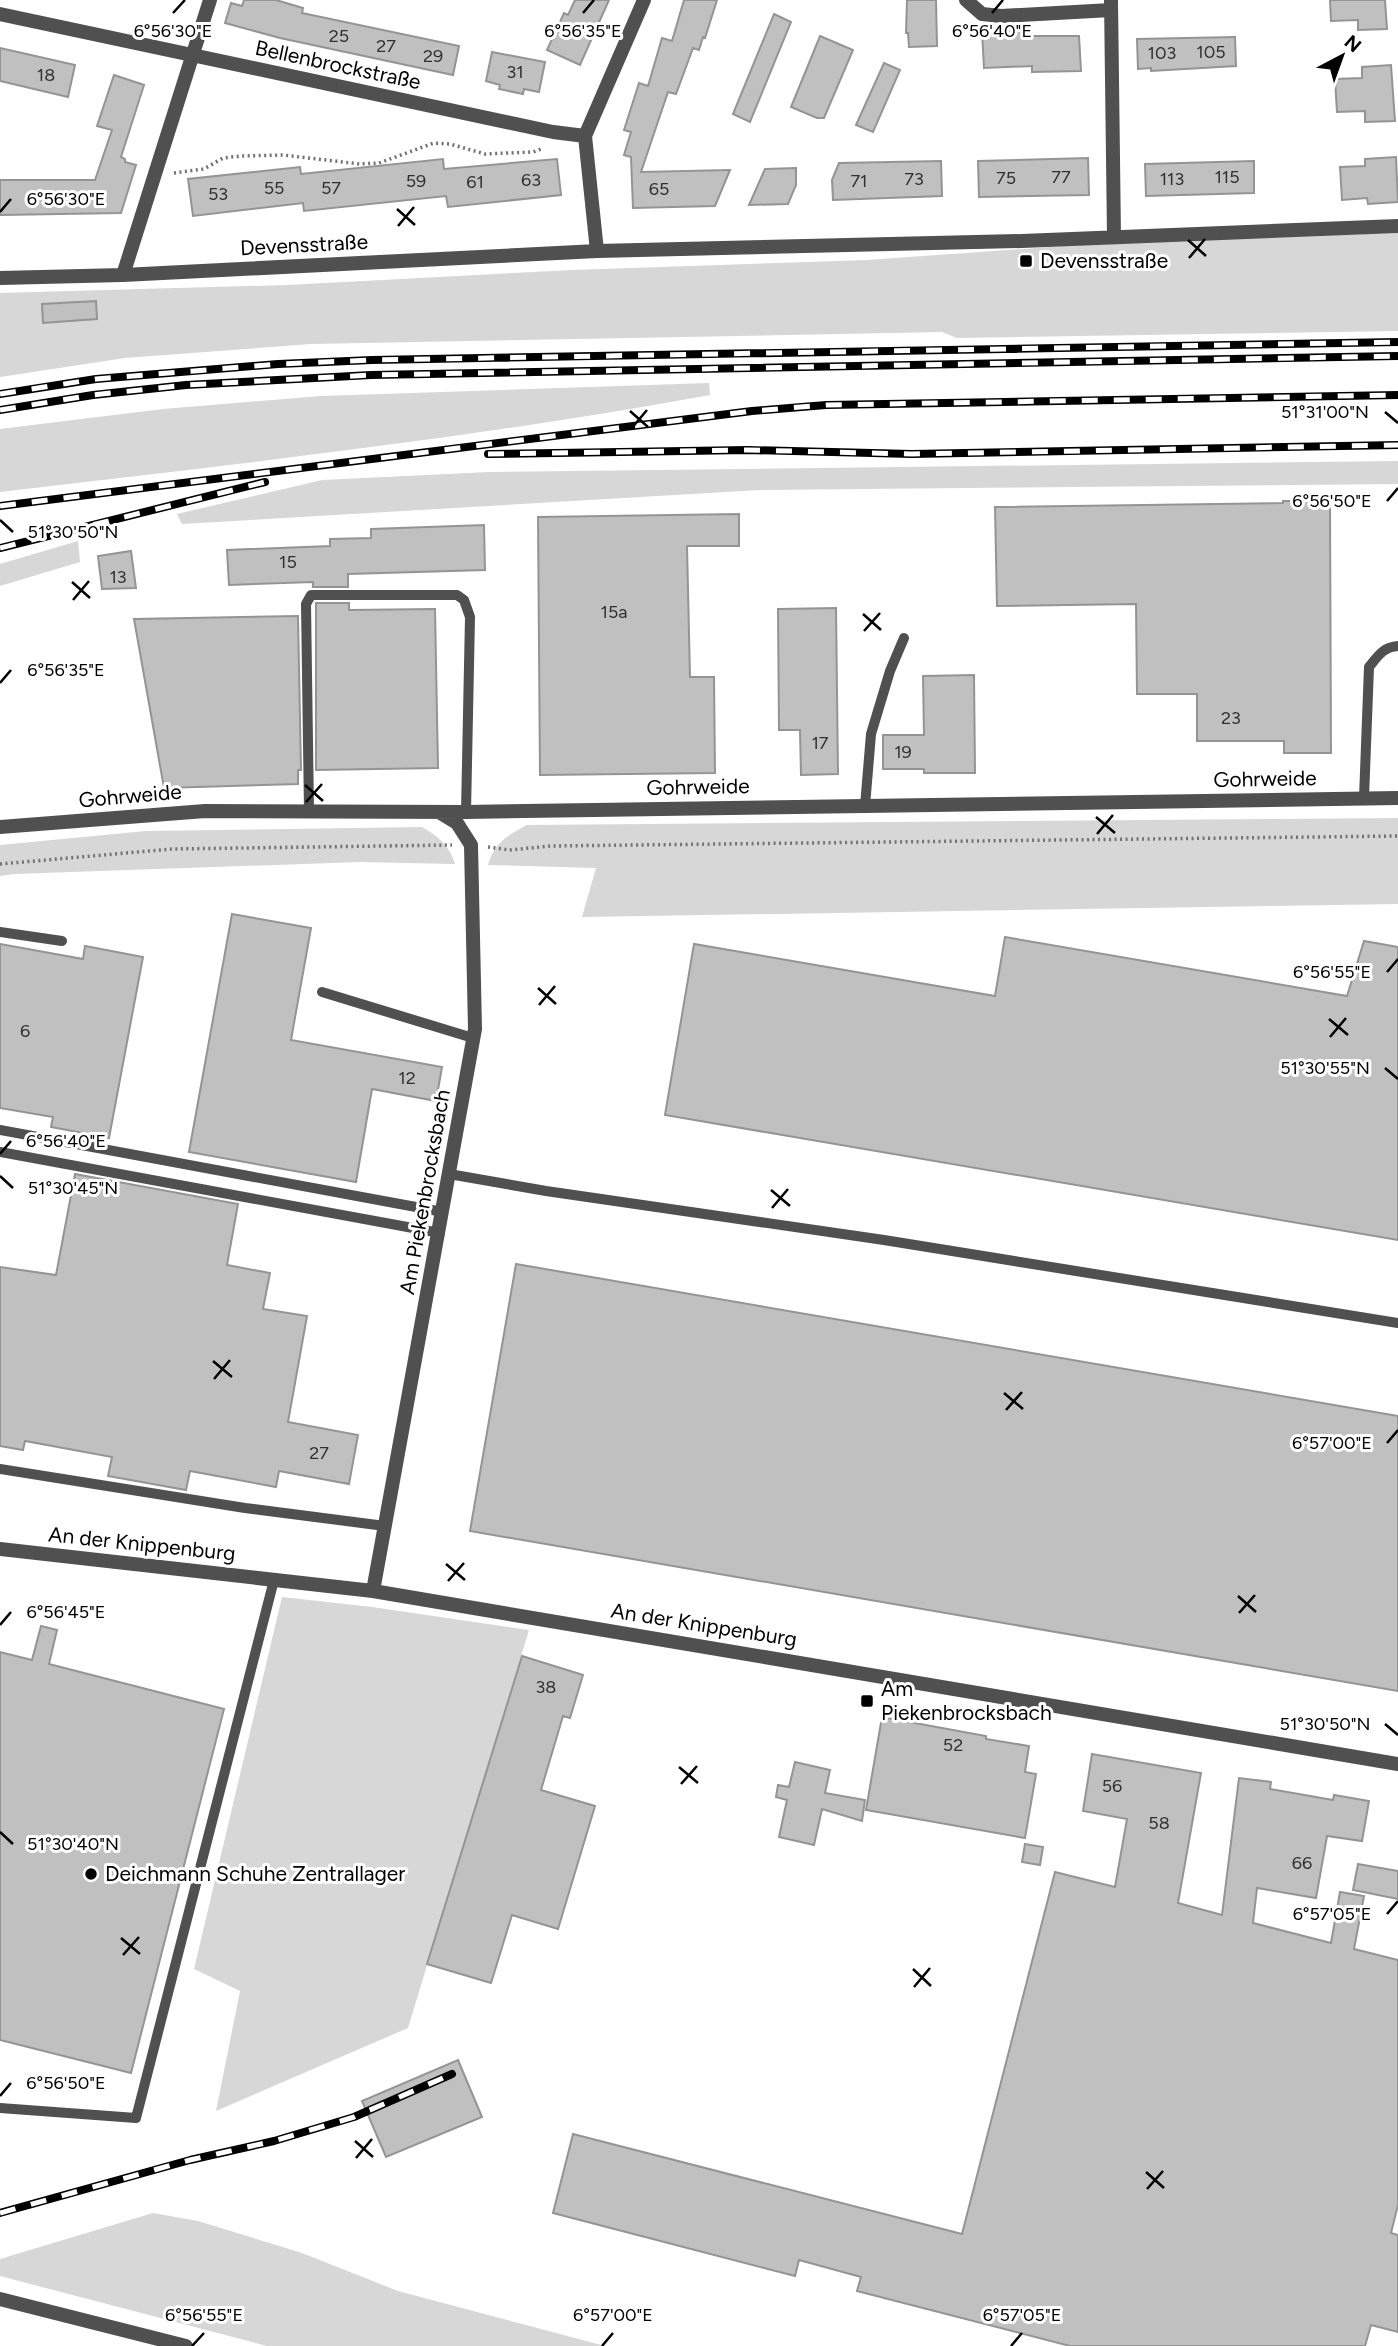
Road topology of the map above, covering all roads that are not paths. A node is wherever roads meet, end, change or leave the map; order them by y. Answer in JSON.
{"nodes":[{"id":1,"x":210,"y":0,"type":"edge"},
{"id":2,"x":644,"y":0,"type":"edge"},
{"id":3,"x":966,"y":0,"type":"edge"},
{"id":4,"x":1111,"y":5,"type":"edge"},
{"id":5,"x":0,"y":14,"type":"edge"},
{"id":6,"x":192,"y":55,"type":"junction"},
{"id":7,"x":585,"y":136,"type":"junction"},
{"id":8,"x":1398,"y":226,"type":"edge"},
{"id":9,"x":1114,"y":237,"type":"junction"},
{"id":10,"x":597,"y":251,"type":"junction"},
{"id":11,"x":123,"y":275,"type":"junction"},
{"id":12,"x":0,"y":278,"type":"edge"},
{"id":13,"x":904,"y":638,"type":"dead end"},
{"id":14,"x":1398,"y":646,"type":"edge"},
{"id":15,"x":1364,"y":798,"type":"junction"},
{"id":16,"x":1398,"y":798,"type":"edge"},
{"id":17,"x":865,"y":806,"type":"junction"},
{"id":18,"x":309,"y":811,"type":"junction"},
{"id":19,"x":466,"y":811,"type":"junction"},
{"id":20,"x":438,"y":812,"type":"junction"},
{"id":21,"x":0,"y":827,"type":"edge"},
{"id":22,"x":0,"y":932,"type":"edge"},
{"id":23,"x":62,"y":941,"type":"dead end"},
{"id":24,"x":322,"y":992,"type":"dead end"},
{"id":25,"x":473,"y":1038,"type":"junction"},
{"id":26,"x":0,"y":1130,"type":"edge"},
{"id":27,"x":0,"y":1152,"type":"edge"},
{"id":28,"x":449,"y":1174,"type":"junction"},
{"id":29,"x":443,"y":1212,"type":"junction"},
{"id":30,"x":440,"y":1233,"type":"junction"},
{"id":31,"x":1398,"y":1323,"type":"edge"},
{"id":32,"x":0,"y":1469,"type":"edge"},
{"id":33,"x":385,"y":1526,"type":"junction"},
{"id":34,"x":0,"y":1549,"type":"edge"},
{"id":35,"x":274,"y":1580,"type":"junction"},
{"id":36,"x":373,"y":1591,"type":"junction"},
{"id":37,"x":1398,"y":1764,"type":"edge"},
{"id":38,"x":0,"y":2108,"type":"edge"},
{"id":39,"x":0,"y":2299,"type":"edge"},
{"id":40,"x":186,"y":2346,"type":"edge"}],
"edges":[{"from":1,"to":6,"type":"street"},
{"from":2,"to":7,"type":"street"},
{"from":3,"to":4,"type":"street"},
{"from":4,"to":9,"type":"street"},
{"from":5,"to":6,"type":"street","name":"Bellenbrockstraße"},
{"from":6,"to":7,"type":"street","name":"Bellenbrockstraße"},
{"from":6,"to":11,"type":"street"},
{"from":7,"to":10,"type":"street"},
{"from":8,"to":9,"type":"street","name":"Devensstraße"},
{"from":9,"to":10,"type":"street","name":"Devensstraße"},
{"from":10,"to":11,"type":"street","name":"Devensstraße"},
{"from":11,"to":12,"type":"street","name":"Devensstraße"},
{"from":13,"to":17,"type":"lane"},
{"from":14,"to":15,"type":"lane"},
{"from":15,"to":16,"type":"street","name":"Gohrweide"},
{"from":15,"to":17,"type":"street","name":"Gohrweide"},
{"from":17,"to":19,"type":"street","name":"Gohrweide"},
{"from":18,"to":19,"type":"lane"},
{"from":18,"to":20,"type":"street","name":"Gohrweide"},
{"from":18,"to":21,"type":"street","name":"Gohrweide"},
{"from":19,"to":20,"type":"street","name":"Gohrweide"},
{"from":20,"to":25,"type":"street","name":"Am Piekenbrocksbach"},
{"from":22,"to":23,"type":"lane"},
{"from":24,"to":25,"type":"lane"},
{"from":25,"to":28,"type":"street","name":"Am Piekenbrocksbach"},
{"from":26,"to":29,"type":"lane"},
{"from":27,"to":30,"type":"lane"},
{"from":28,"to":29,"type":"street","name":"Am Piekenbrocksbach"},
{"from":28,"to":31,"type":"lane"},
{"from":29,"to":30,"type":"street","name":"Am Piekenbrocksbach"},
{"from":30,"to":33,"type":"street","name":"Am Piekenbrocksbach"},
{"from":32,"to":33,"type":"lane"},
{"from":33,"to":36,"type":"street","name":"Am Piekenbrocksbach"},
{"from":34,"to":35,"type":"street","name":"An der Knippenburg"},
{"from":35,"to":36,"type":"street","name":"An der Knippenburg"},
{"from":35,"to":38,"type":"lane"},
{"from":36,"to":37,"type":"street","name":"An der Knippenburg"},
{"from":39,"to":40,"type":"street"}]}
